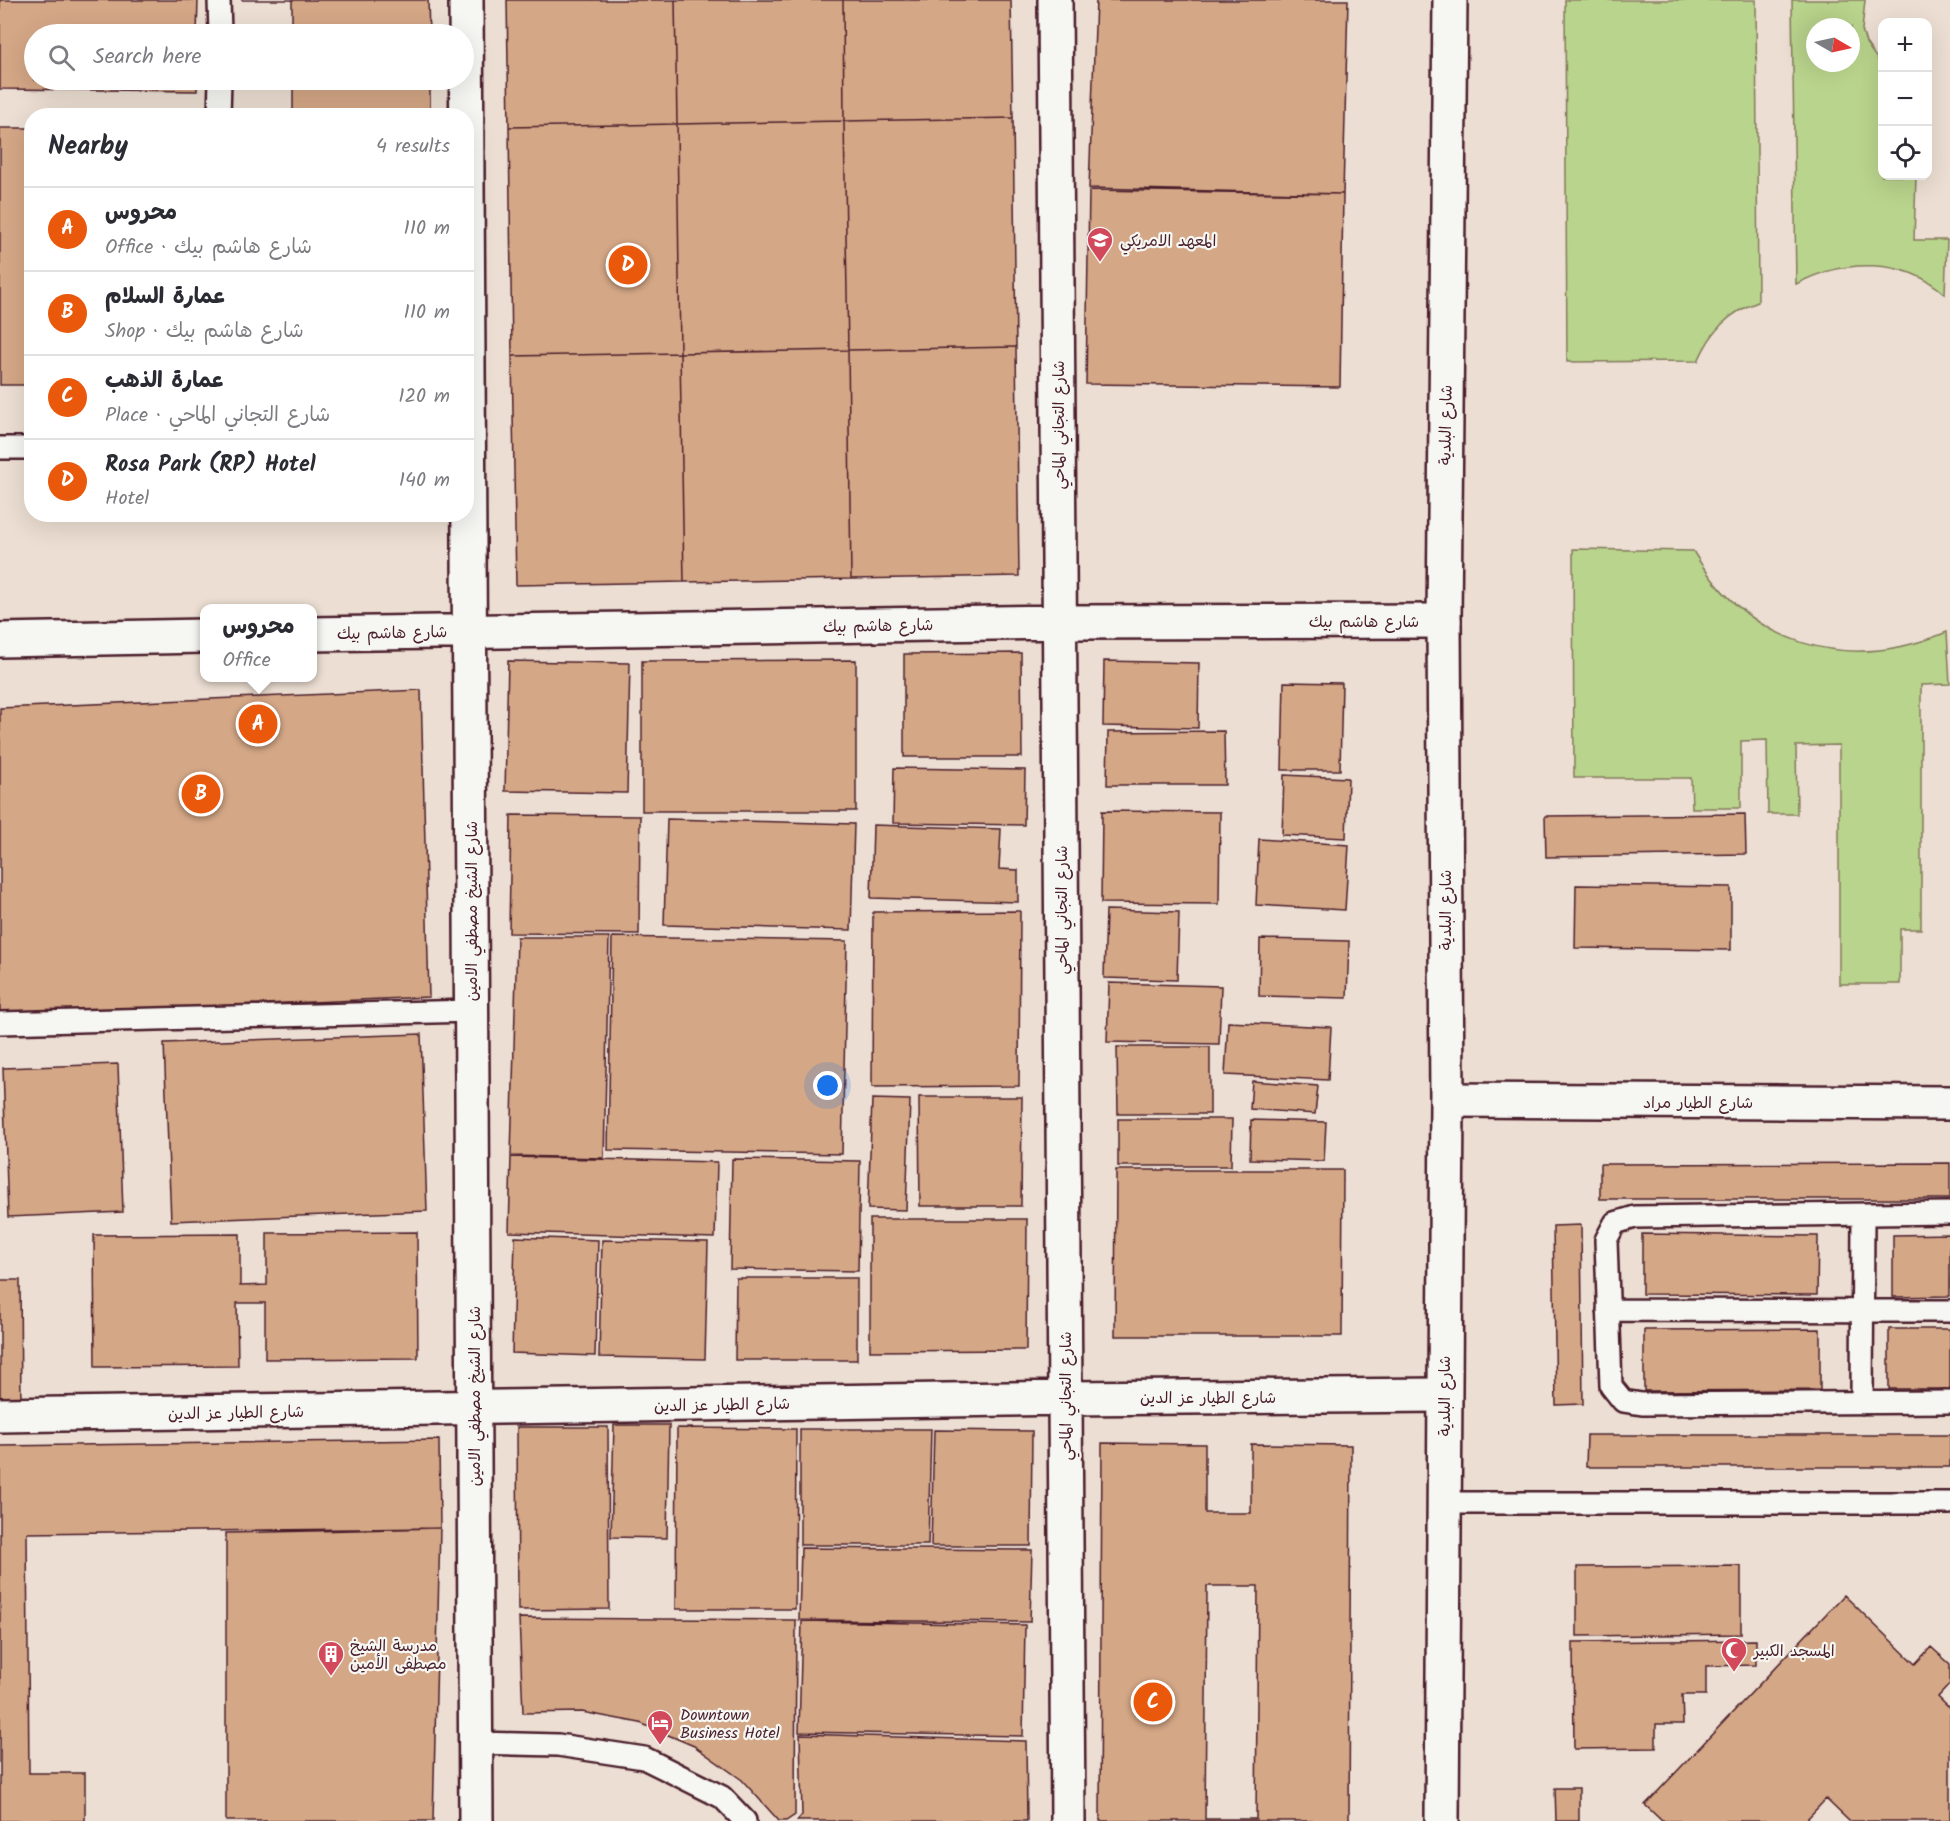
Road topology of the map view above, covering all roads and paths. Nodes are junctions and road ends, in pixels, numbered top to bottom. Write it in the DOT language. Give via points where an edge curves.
graph roads {
  1 [pos="219,0"];
  2 [pos="466,0"];
  3 [pos="1055,0"];
  4 [pos="1450,0"];
  5 [pos="220,24"];
  6 [pos="466,24"];
  7 [pos="220,90"];
  8 [pos="466,90"];
  9 [pos="219,108"];
  10 [pos="466,108"];
  11 [pos="0,448"];
  12 [pos="24,448"];
  13 [pos="469,522"];
  14 [pos="1443,621"];
  15 [pos="1059,622"];
  16 [pos="470,631"];
  17 [pos="317,634"];
  18 [pos="200,636"];
  19 [pos="0,640"];
  20 [pos="472,1011"];
  21 [pos="0,1023"];
  22 [pos="1447,1100"];
  23 [pos="1950,1103"];
  24 [pos="1950,1213"];
  25 [pos="1863,1215"];
  26 [pos="1608,1310"];
  27 [pos="1950,1311"];
  28 [pos="1862,1312"];
  29 [pos="1443,1395"];
  30 [pos="1065,1398"];
  31 [pos="1950,1402"];
  32 [pos="1862,1403"];
  33 [pos="474,1409"];
  34 [pos="0,1414"];
  35 [pos="1444,1503"];
  36 [pos="1950,1503"];
  37 [pos="475,1743"];
  38 [pos="476,1821"];
  39 [pos="745,1821"];
  40 [pos="1068,1821"];
  41 [pos="1442,1821"];
  1 -- 5 [label="lane"];
  2 -- 6 [label="street, شارع الشيخ مصطفي الامين"];
  3 -- 15 [label="street, شارع التجاني الماحي"];
  4 -- 14 [label="street, شارع البلدية"];
  7 -- 9 [label="lane"];
  8 -- 10 [label="street, شارع الشيخ مصطفي الامين"];
  11 -- 12 [label="lane"];
  13 -- 16 [label="street, شارع الشيخ مصطفي الامين"];
  14 -- 15 [label="street, شارع هاشم بيك"];
  14 -- 22 [label="street, شارع البلدية"];
  15 -- 16 [label="street, شارع هاشم بيك"];
  15 -- 30 [label="street, شارع التجاني الماحي"];
  16 -- 17 [label="street, شارع هاشم بيك"];
  16 -- 20 [label="street, شارع الشيخ مصطفي الامين"];
  18 -- 19 [label="street"];
  20 -- 21 [label="lane"];
  20 -- 33 [label="street, شارع الشيخ مصطفي الامين"];
  22 -- 23 [label="street, شارع الطيار مراد"];
  22 -- 29 [label="street, شارع البلدية"];
  24 -- 25 [label="lane"];
  25 -- 26 [label="lane" via="1635,1217 1615,1223 1606,1240"];
  25 -- 28 [label="lane"];
  26 -- 28 [label="lane"];
  26 -- 32 [label="lane" via="1611,1386 1623,1401"];
  27 -- 28 [label="lane"];
  28 -- 32 [label="lane"];
  29 -- 30 [label="street, شارع الطيار عز الدين"];
  29 -- 35 [label="street, شارع البلدية"];
  30 -- 33 [label="street, شارع الطيار عز الدين"];
  30 -- 40 [label="street, شارع التجاني الماحي"];
  31 -- 32 [label="lane"];
  33 -- 34 [label="street, شارع الطيار عز الدين"];
  33 -- 37 [label="street, شارع الشيخ مصطفي الامين"];
  35 -- 36 [label="lane"];
  35 -- 41 [label="street, شارع البلدية"];
  37 -- 38 [label="street, شارع الشيخ مصطفي الامين"];
  37 -- 39 [label="lane" via="558,1745 644,1758 722,1797"];
}
